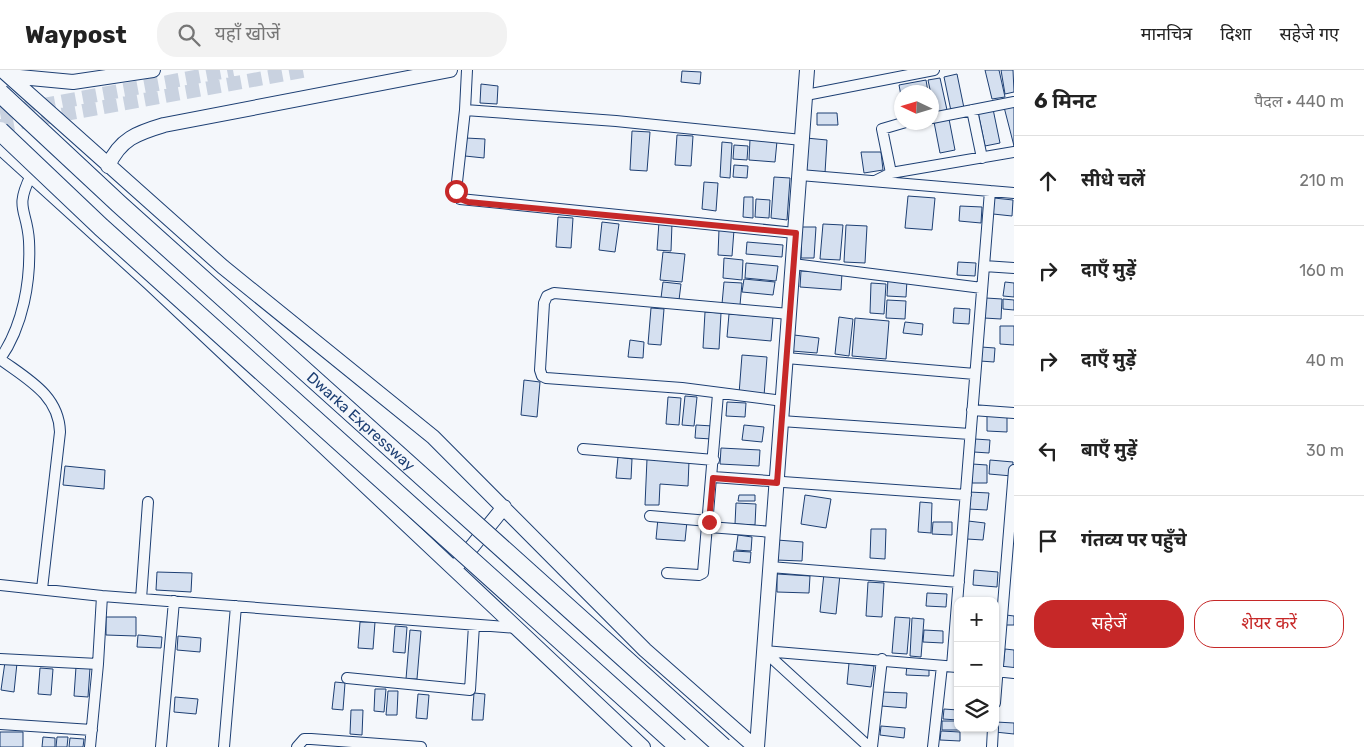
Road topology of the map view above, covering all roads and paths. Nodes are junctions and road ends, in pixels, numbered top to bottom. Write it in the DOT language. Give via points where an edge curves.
graph roads {
  1 [pos="153,70"];
  2 [pos="450,70"];
  3 [pos="467,70"];
  4 [pos="807,70"];
  5 [pos="934,70"];
  6 [pos="6,73"];
  7 [pos="0,93"];
  8 [pos="806,95"];
  9 [pos="1014,102"];
  10 [pos="466,110"];
  11 [pos="972,110"];
  12 [pos="939,117"];
  13 [pos="894,126"];
  14 [pos="0,131"];
  15 [pos="802,140"];
  16 [pos="2,150"];
  17 [pos="1014,152"];
  18 [pos="982,158"];
  19 [pos="108,166"];
  20 [pos="891,174"];
  21 [pos="31,175"];
  22 [pos="800,175"];
  23 [pos="874,182"];
  24 [pos="990,191"];
  25 [pos="1014,193"];
  26 [pos="796,233"];
  27 [pos="793,264"];
  28 [pos="984,266"];
  29 [pos="1014,268"];
  30 [pos="982,288"];
  31 [pos="789,314"];
  32 [pos="786,358"];
  33 [pos="0,359"];
  34 [pos="975,374"];
  35 [pos="718,394"];
  36 [pos="783,401"];
  37 [pos="972,410"];
  38 [pos="1014,413"];
  39 [pos="781,421"];
  40 [pos="970,434"];
  41 [pos="583,449"];
  42 [pos="714,460"];
  43 [pos="1014,470"];
  44 [pos="713,478"];
  45 [pos="777,483"];
  46 [pos="966,495"];
  47 [pos="148,502"];
  48 [pos="504,507"];
  49 [pos="650,516"];
  50 [pos="709,524"];
  51 [pos="773,532"];
  52 [pos="770,567"];
  53 [pos="454,569"];
  54 [pos="667,573"];
  55 [pos="959,582"];
  56 [pos="0,585"];
  57 [pos="42,589"];
  58 [pos="102,596"];
  59 [pos="141,599"];
  60 [pos="174,601"];
  61 [pos="236,606"];
  62 [pos="474,625"];
  63 [pos="518,628"];
  64 [pos="999,647"];
  65 [pos="764,651"];
  66 [pos="0,659"];
  67 [pos="882,659"];
  68 [pos="98,664"];
  69 [pos="950,666"];
  70 [pos="999,671"];
  71 [pos="1014,673"];
  72 [pos="347,678"];
  73 [pos="0,724"];
  74 [pos="92,730"];
  75 [pos="993,732"];
  76 [pos="90,747"];
  77 [pos="161,747"];
  78 [pos="224,747"];
  79 [pos="297,747"];
  80 [pos="421,747"];
  81 [pos="643,747"];
  82 [pos="679,747"];
  83 [pos="723,747"];
  84 [pos="756,747"];
  85 [pos="870,747"];
  86 [pos="932,747"];
  87 [pos="992,747"];
  1 -- 6 [label="street" via="74,82"];
  2 -- 19 [label="street" via="164,124 127,140 115,151"];
  3 -- 10 [label="street"];
  4 -- 8 [label="street"];
  5 -- 8 [label="street"];
  6 -- 19 [label="street"];
  7 -- 83 [label="highway, Dwarka Expressway, bridge"];
  8 -- 15 [label="street"];
  9 -- 11 [label="street"];
  10 -- 15 [label="street"];
  10 -- 26 [label="street" via="456,191 460,199"];
  11 -- 12 [label="street"];
  11 -- 18 [label="street"];
  13 -- 20 [label="street" via="882,129"];
  14 -- 82 [label="highway, Dwarka Expressway, bridge" via="101,227"];
  15 -- 22 [label="street"];
  16 -- 21 [label="street"];
  17 -- 18 [label="street"];
  18 -- 20 [label="street"];
  19 -- 48 [label="street" via="223,267 433,437"];
  20 -- 23 [label="street"];
  21 -- 33 [label="street" via="21,199 28,232 29,268 17,328"];
  21 -- 53 [label="street"];
  22 -- 23 [label="street"];
  22 -- 26 [label="street"];
  23 -- 24 [label="street"];
  24 -- 25 [label="street"];
  24 -- 28 [label="street"];
  26 -- 27 [label="street"];
  27 -- 30 [label="street"];
  27 -- 31 [label="street"];
  28 -- 29 [label="street"];
  28 -- 30 [label="street"];
  30 -- 34 [label="street"];
  31 -- 32 [label="street"];
  31 -- 35 [label="street" via="554,293 545,299 540,370 544,377"];
  32 -- 34 [label="street"];
  32 -- 36 [label="street"];
  33 -- 57 [label="street" via="47,396 59,417"];
  34 -- 37 [label="street"];
  35 -- 36 [label="street"];
  35 -- 42 [label="street"];
  36 -- 39 [label="street"];
  37 -- 38 [label="street"];
  37 -- 40 [label="street"];
  39 -- 40 [label="street"];
  39 -- 45 [label="street"];
  40 -- 46 [label="street"];
  41 -- 42 [label="street"];
  42 -- 44 [label="street"];
  43 -- 64 [label="street"];
  44 -- 45 [label="street"];
  44 -- 50 [label="street"];
  45 -- 46 [label="street"];
  45 -- 51 [label="street"];
  46 -- 55 [label="street"];
  47 -- 59 [label="street"];
  48 -- 53 [label="street"];
  48 -- 84 [label="street" via="645,650"];
  49 -- 50 [label="street"];
  50 -- 51 [label="street"];
  50 -- 54 [label="street" via="703,574"];
  51 -- 52 [label="street"];
  52 -- 55 [label="street"];
  52 -- 65 [label="street"];
  53 -- 63 [label="street"];
  55 -- 69 [label="street"];
  56 -- 57 [label="street"];
  57 -- 58 [label="street"];
  58 -- 59 [label="street"];
  58 -- 68 [label="street"];
  59 -- 60 [label="street"];
  60 -- 61 [label="street"];
  60 -- 77 [label="street"];
  61 -- 62 [label="street"];
  61 -- 78 [label="street"];
  62 -- 63 [label="street"];
  62 -- 72 [label="street" via="470,690"];
  63 -- 81 [label="street"];
  65 -- 67 [label="street"];
  65 -- 84 [label="street"];
  65 -- 85 [label="street"];
  66 -- 68 [label="street"];
  67 -- 69 [label="street"];
  67 -- 85 [label="street"];
  68 -- 74 [label="street"];
  69 -- 86 [label="street"];
  70 -- 71 [label="street"];
  73 -- 74 [label="street"];
  74 -- 76 [label="street"];
  75 -- 87 [label="street"];
  79 -- 80 [label="street" via="304,739"];
}
